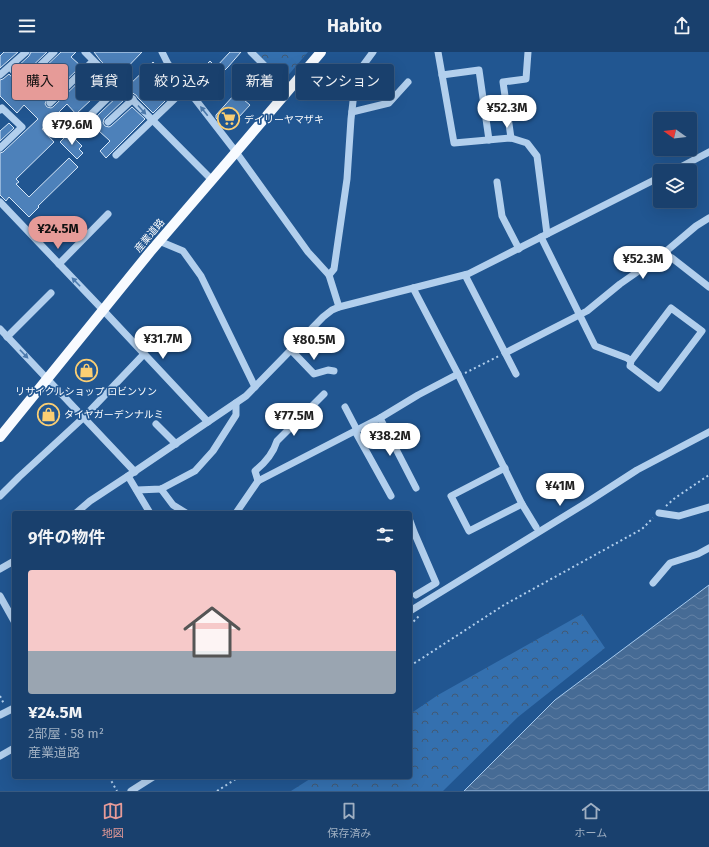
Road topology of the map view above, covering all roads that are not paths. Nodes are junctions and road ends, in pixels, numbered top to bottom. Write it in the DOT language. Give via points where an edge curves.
graph roads {
  1 [pos="26,52"];
  2 [pos="54,52"];
  3 [pos="85,52"];
  4 [pos="162,52"];
  5 [pos="251,52"];
  6 [pos="321,52"];
  7 [pos="373,52"];
  8 [pos="438,52"];
  9 [pos="528,52"];
  10 [pos="93,61"];
  11 [pos="96,64"];
  12 [pos="168,64"];
  13 [pos="263,64"];
  14 [pos="10,67"];
  15 [pos="0,75"];
  16 [pos="442,75"];
  17 [pos="408,82"];
  18 [pos="288,90"];
  19 [pos="133,99"];
  20 [pos="106,100"];
  21 [pos="173,100"];
  22 [pos="195,100"];
  23 [pos="279,100"];
  24 [pos="50,103"];
  25 [pos="0,110"];
  26 [pos="352,112"];
  27 [pos="151,120"];
  28 [pos="108,122"];
  29 [pos="82,123"];
  30 [pos="511,138"];
  31 [pos="489,140"];
  32 [pos="0,148"];
  33 [pos="236,152"];
  34 [pos="709,152"];
  35 [pos="116,155"];
  36 [pos="686,164"];
  37 [pos="212,180"];
  38 [pos="653,180"];
  39 [pos="497,182"];
  40 [pos="0,202"];
  41 [pos="108,214"];
  42 [pos="709,218"];
  43 [pos="544,235"];
  44 [pos="159,241"];
  45 [pos="519,249"];
  46 [pos="663,254"];
  47 [pos="59,264"];
  48 [pos="329,275"];
  49 [pos="465,275"];
  50 [pos="709,287"];
  51 [pos="413,288"];
  52 [pos="51,292"];
  53 [pos="339,307"];
  54 [pos="103,310"];
  55 [pos="579,314"];
  56 [pos="0,329"];
  57 [pos="7,337"];
  58 [pos="291,350"];
  59 [pos="506,353"];
  60 [pos="144,354"];
  61 [pos="631,361"];
  62 [pos="334,371"];
  63 [pos="516,374"];
  64 [pos="458,375"];
  65 [pos="47,378"];
  66 [pos="255,387"];
  67 [pos="324,394"];
  68 [pos="236,403"];
  69 [pos="345,407"];
  70 [pos="83,418"];
  71 [pos="380,418"];
  72 [pos="208,422"];
  73 [pos="156,424"];
  74 [pos="356,430"];
  75 [pos="709,432"];
  76 [pos="0,437"];
  77 [pos="176,444"];
  78 [pos="505,468"];
  79 [pos="135,472"];
  80 [pos="128,476"];
  81 [pos="258,481"];
  82 [pos="416,488"];
  83 [pos="161,489"];
  84 [pos="137,490"];
  85 [pos="0,496"];
  86 [pos="391,496"];
  87 [pos="522,504"];
  88 [pos="709,507"];
  89 [pos="78,511"];
  90 [pos="149,511"];
  91 [pos="183,511"];
  92 [pos="237,511"];
  93 [pos="659,513"];
  94 [pos="412,526"];
  95 [pos="536,528"];
  96 [pos="709,548"];
  97 [pos="12,562"];
  98 [pos="0,569"];
  99 [pos="653,583"];
  100 [pos="413,594"];
  101 [pos="0,596"];
  102 [pos="423,603"];
  103 [pos="412,610"];
  104 [pos="12,617"];
  105 [pos="12,709"];
  106 [pos="0,715"];
  107 [pos="12,749"];
  108 [pos="0,756"];
  109 [pos="150,779"];
  110 [pos="131,791"];
  1 -- 14 [label="street"];
  2 -- 14 [label="street" via="23,82"];
  3 -- 10 [label="street"];
  4 -- 12 [label="street"];
  5 -- 13 [label="street"];
  6 -- 18 [label="main road, 産業道路"];
  7 -- 26 [label="street" via="356,75"];
  8 -- 16 [label="street"];
  9 -- 30 [label="street" via="526,79 502,82"];
  10 -- 11 [label="street"];
  10 -- 24 [label="street"];
  14 -- 15 [label="street"];
  16 -- 31 [label="street" via="454,143"];
  16 -- 31 [label="street" via="479,70"];
  17 -- 26 [label="street" via="389,104"];
  19 -- 27 [label="street, one-way"];
  19 -- 28 [label="street"];
  20 -- 29 [label="street"];
  21 -- 27 [label="street"];
  33 -- 22 [label="street, one-way"];
  23 -- 33 [label="main road, 産業道路"];
  25 -- 32 [label="street" via="2,108 22,127"];
  26 -- 48 [label="street" via="347,179 334,269"];
  27 -- 35 [label="street"];
  27 -- 37 [label="street"];
  30 -- 31 [label="street"];
  30 -- 43 [label="street" via="527,143 537,156"];
  33 -- 37 [label="main road, 産業道路"];
  33 -- 48 [label="street" via="308,252"];
  34 -- 36 [label="street"];
  37 -- 44 [label="main road, 産業道路"];
  38 -- 43 [label="street"];
  39 -- 45 [label="street" via="502,216"];
  40 -- 47 [label="street"];
  41 -- 47 [label="street"];
  42 -- 46 [label="street"];
  43 -- 45 [label="street"];
  43 -- 55 [label="street"];
  44 -- 54 [label="main road, 産業道路"];
  44 -- 66 [label="street" via="183,251 201,276"];
  45 -- 49 [label="street"];
  46 -- 50 [label="street"];
  46 -- 55 [label="street" via="587,311"];
  54 -- 47 [label="street, one-way"];
  48 -- 53 [label="street"];
  49 -- 51 [label="street"];
  49 -- 59 [label="street"];
  51 -- 53 [label="street"];
  51 -- 64 [label="street"];
  52 -- 57 [label="street"];
  53 -- 58 [label="street" via="323,317"];
  54 -- 60 [label="street"];
  54 -- 65 [label="main road, 産業道路"];
  55 -- 59 [label="street"];
  55 -- 61 [label="street" via="595,346"];
  56 -- 57 [label="street"];
  57 -- 65 [label="street, one-way"];
  58 -- 62 [label="street" via="314,374"];
  58 -- 66 [label="street"];
  59 -- 63 [label="street"];
  60 -- 70 [label="street"];
  60 -- 72 [label="street"];
  61 -- 61 [label="street" via="630,366 659,388 702,331 671,308"];
  64 -- 71 [label="street"];
  64 -- 78 [label="street"];
  65 -- 70 [label="street"];
  65 -- 76 [label="main road, 産業道路"];
  66 -- 68 [label="street"];
  67 -- 81 [label="street" via="277,441 264,464 255,471"];
  68 -- 72 [label="street"];
  68 -- 83 [label="street" via="236,415 204,462 195,471"];
  69 -- 74 [label="street"];
  70 -- 79 [label="street"];
  70 -- 85 [label="street"];
  71 -- 74 [label="street"];
  71 -- 82 [label="street"];
  72 -- 77 [label="street"];
  73 -- 77 [label="street"];
  74 -- 81 [label="street"];
  74 -- 86 [label="street"];
  75 -- 102 [label="street" via="637,470"];
  77 -- 79 [label="street"];
  78 -- 87 [label="street"];
  78 -- 87 [label="street" via="452,496 469,531"];
  79 -- 80 [label="street"];
  80 -- 84 [label="street"];
  80 -- 89 [label="street"];
  81 -- 92 [label="street"];
  83 -- 84 [label="street"];
  83 -- 91 [label="street" via="173,505"];
  84 -- 90 [label="street"];
  87 -- 95 [label="street"];
  88 -- 93 [label="street" via="679,516"];
  94 -- 100 [label="street" via="436,583"];
  96 -- 99 [label="street" via="670,563"];
  97 -- 98 [label="street"];
  100 -- 102 [label="street" via="420,597"];
  101 -- 104 [label="street"];
  102 -- 103 [label="street"];
  105 -- 106 [label="street"];
  107 -- 108 [label="street"];
  109 -- 110 [label="street"];
}
